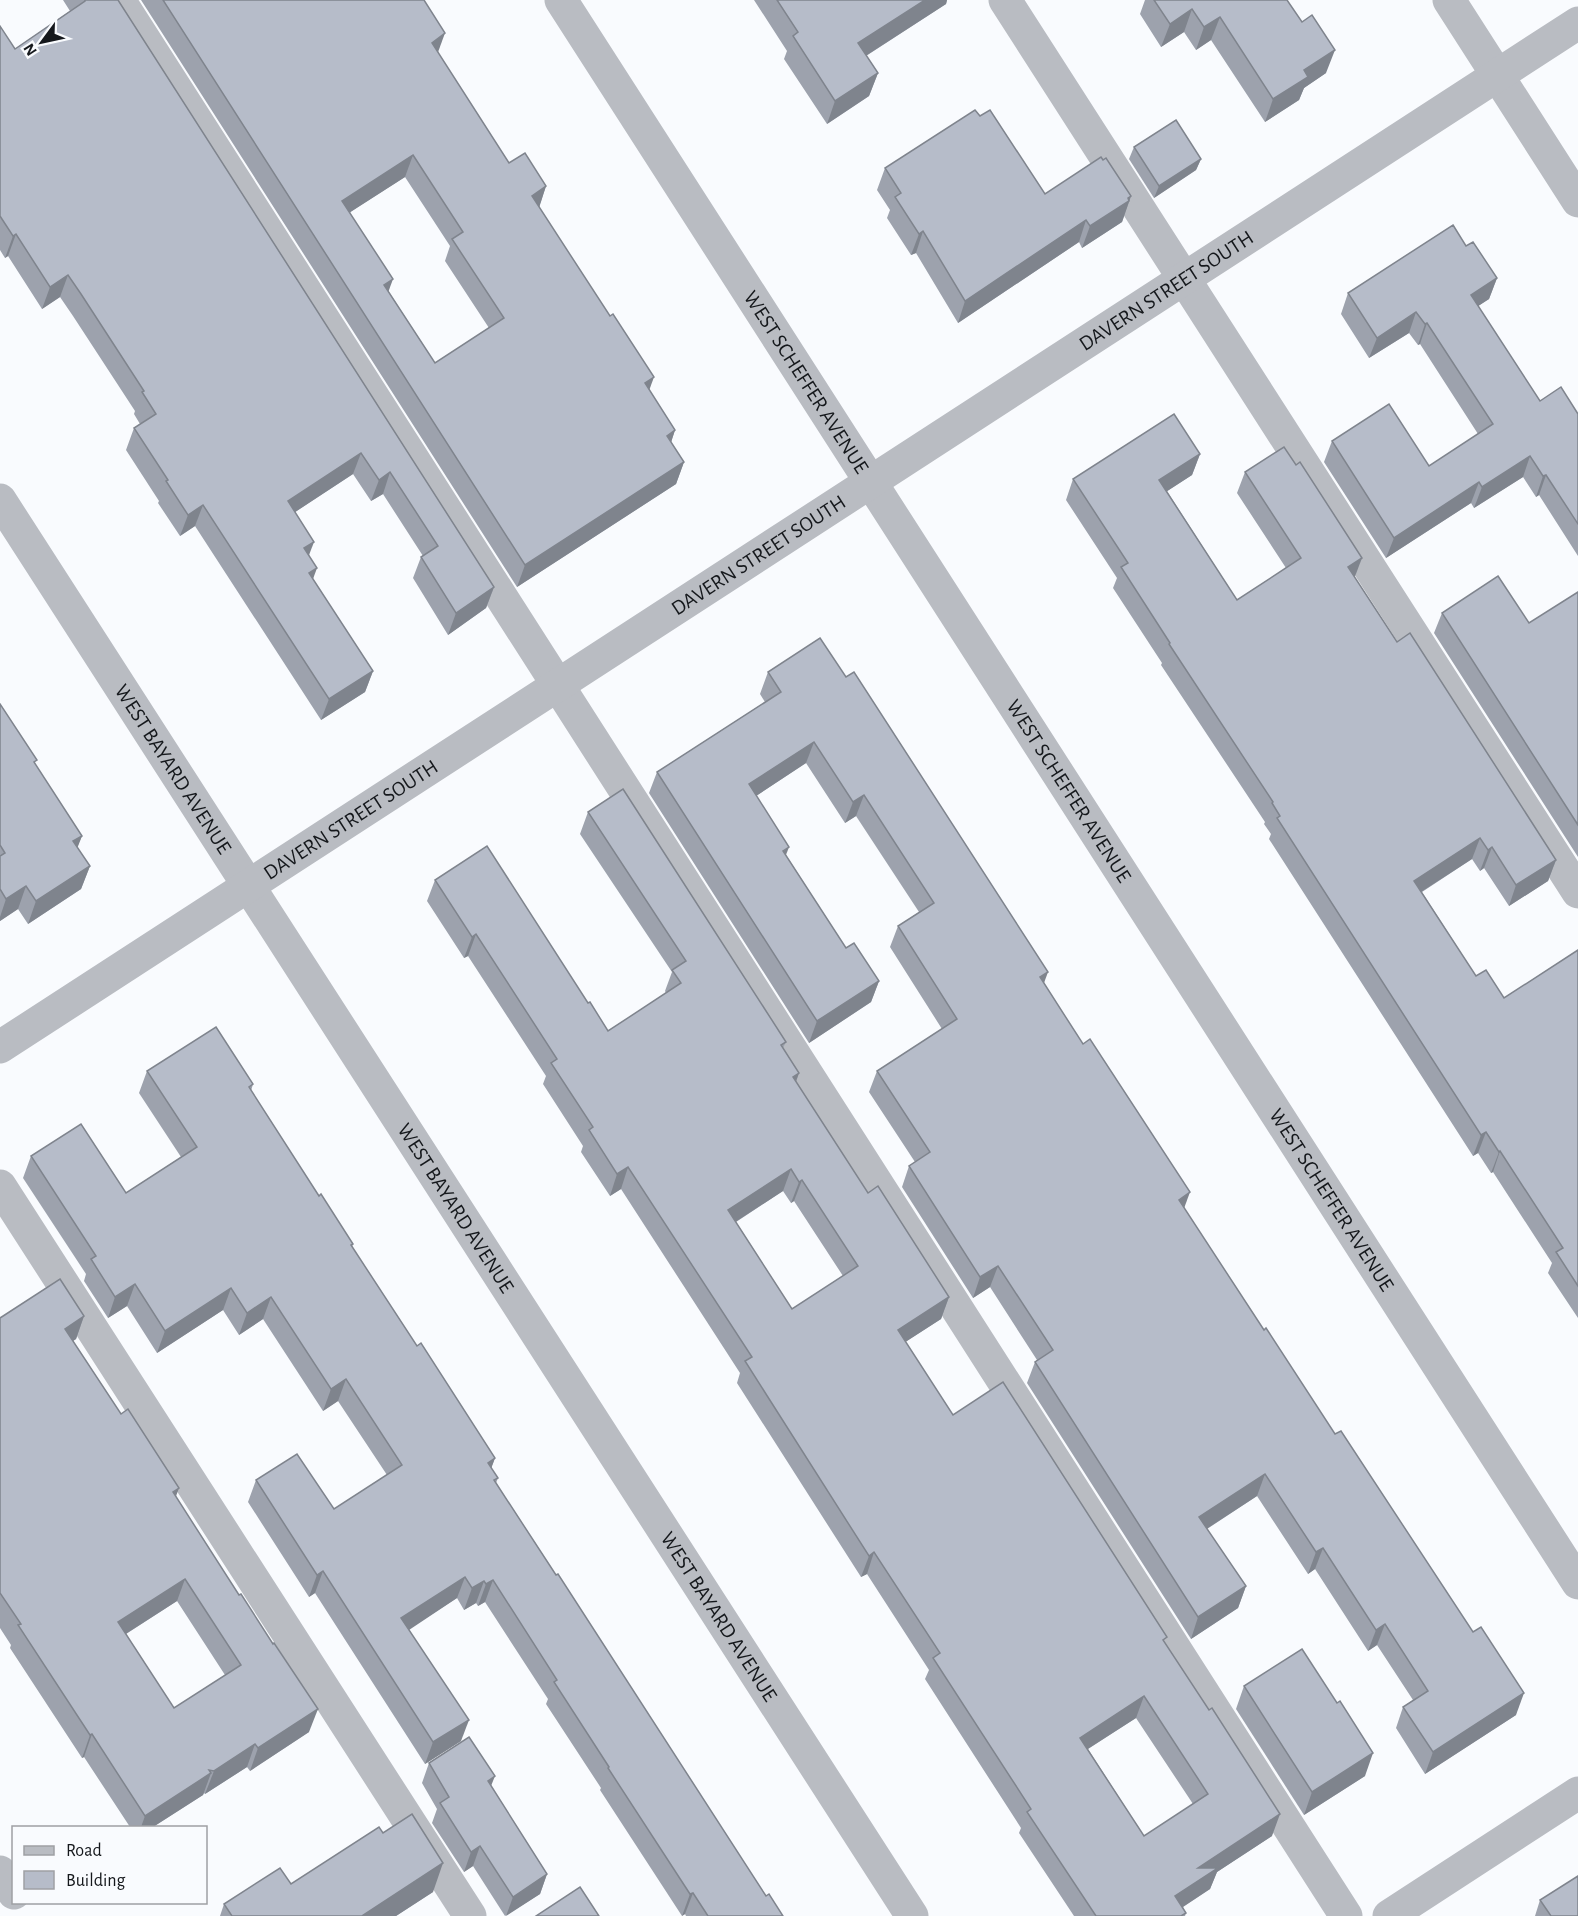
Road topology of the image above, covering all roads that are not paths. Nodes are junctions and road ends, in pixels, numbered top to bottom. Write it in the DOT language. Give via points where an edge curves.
graph roads {
  1 [pos="119,0"];
  2 [pos="561,0"];
  3 [pos="1005,0"];
  4 [pos="1449,0"];
  5 [pos="1578,23"];
  6 [pos="1497,75"];
  7 [pos="1578,201"];
  8 [pos="1183,279"];
  9 [pos="871,481"];
  10 [pos="0,500"];
  11 [pos="557,685"];
  12 [pos="248,886"];
  13 [pos="1578,892"];
  14 [pos="0,1047"];
  15 [pos="0,1186"];
  16 [pos="1578,1583"];
  17 [pos="1578,1793"];
  18 [pos="0,1872"];
  19 [pos="12,1890"];
  20 [pos="470,1916"];
  21 [pos="912,1916"];
  22 [pos="1346,1916"];
  23 [pos="1389,1916"];
  1 -- 11 [label="street"];
  2 -- 9 [label="street, WEST SCHEFFER AVENUE"];
  3 -- 8 [label="street"];
  4 -- 6 [label="street"];
  5 -- 6 [label="street, DAVERN STREET SOUTH"];
  6 -- 7 [label="street"];
  6 -- 8 [label="street, DAVERN STREET SOUTH"];
  8 -- 9 [label="street, DAVERN STREET SOUTH"];
  8 -- 13 [label="street"];
  9 -- 11 [label="street, DAVERN STREET SOUTH"];
  9 -- 16 [label="street, WEST SCHEFFER AVENUE"];
  10 -- 12 [label="street, WEST BAYARD AVENUE"];
  11 -- 12 [label="street, DAVERN STREET SOUTH"];
  11 -- 22 [label="street"];
  12 -- 14 [label="street, DAVERN STREET SOUTH"];
  12 -- 21 [label="street, WEST BAYARD AVENUE"];
  15 -- 20 [label="street"];
  17 -- 23 [label="street"];
  18 -- 19 [label="street"];
}
